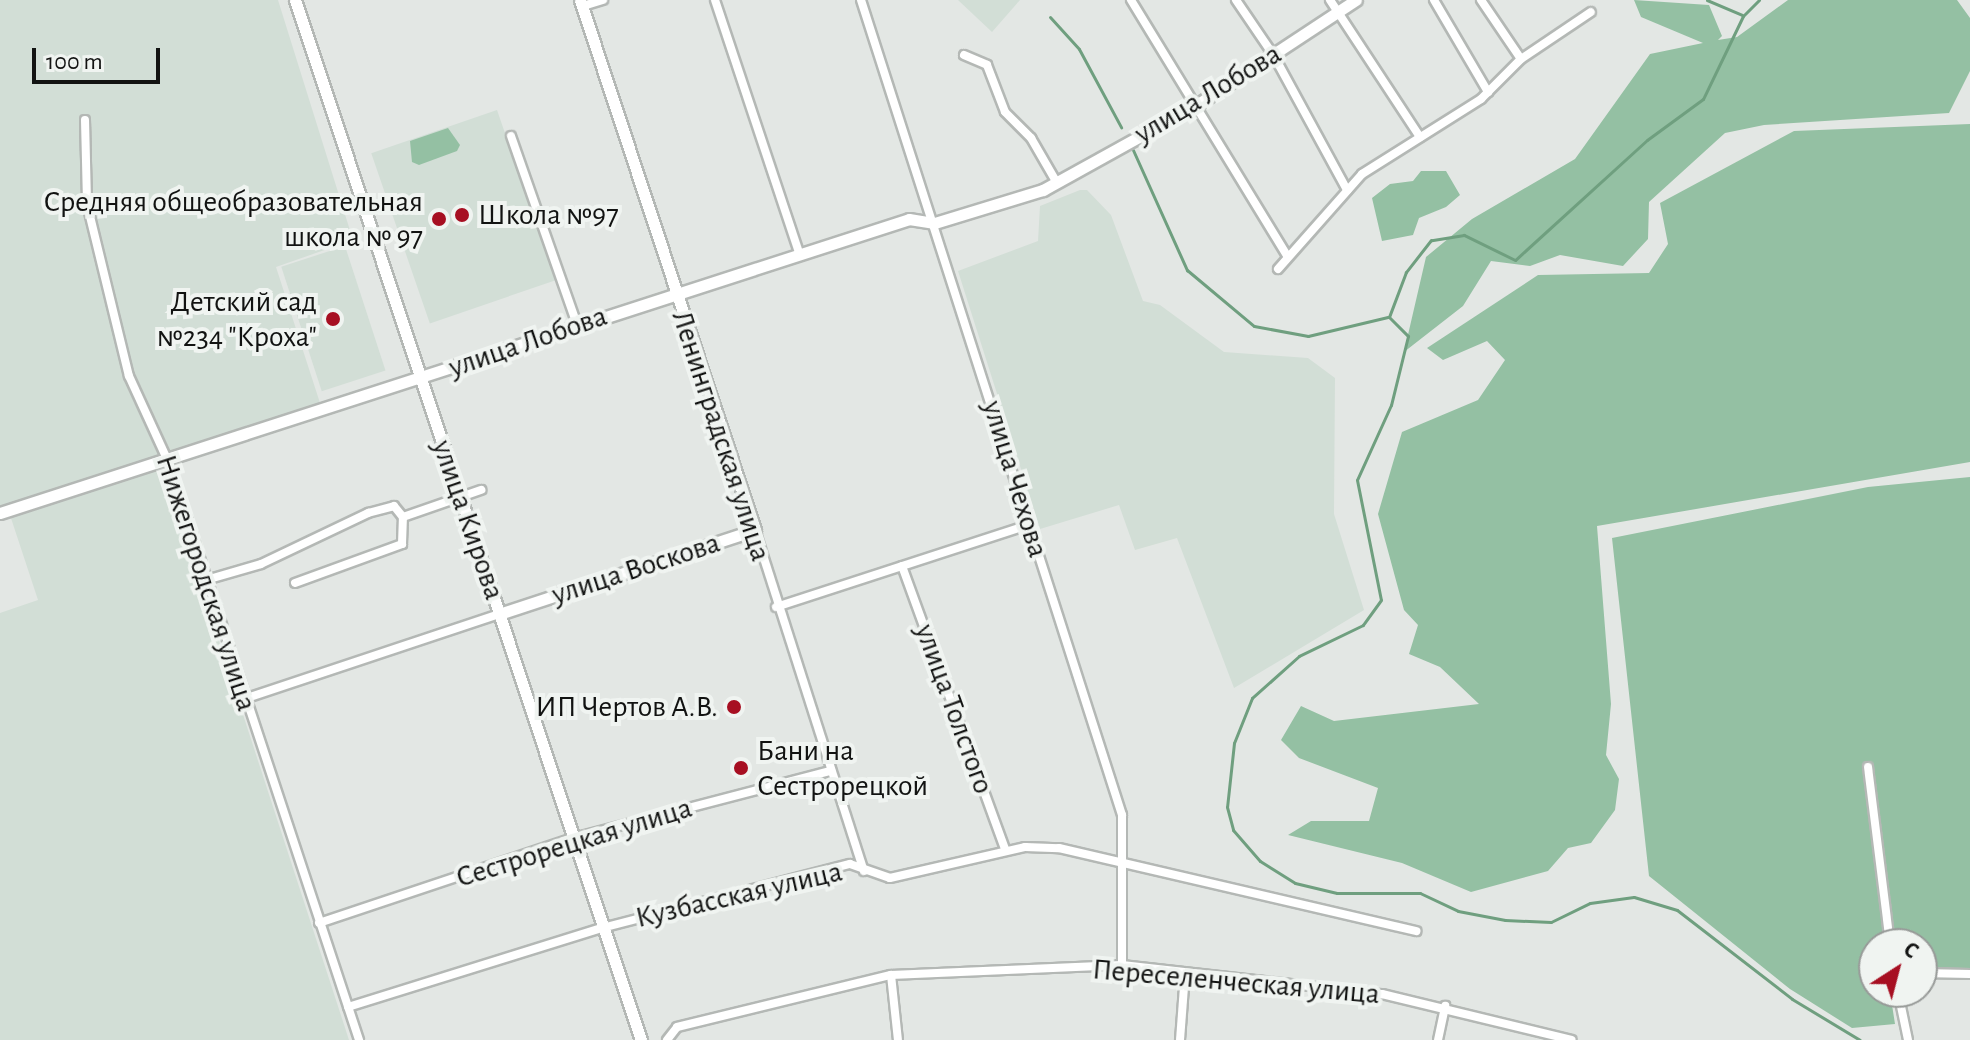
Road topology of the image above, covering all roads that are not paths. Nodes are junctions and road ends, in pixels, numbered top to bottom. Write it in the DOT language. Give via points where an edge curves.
graph roads {
  1 [pos="295,0"];
  2 [pos="603,0"];
  3 [pos="715,0"];
  4 [pos="861,0"];
  5 [pos="1131,0"];
  6 [pos="1236,0"];
  7 [pos="1330,0"];
  8 [pos="1356,0"];
  9 [pos="1434,0"];
  10 [pos="1481,0"];
  11 [pos="582,3"];
  12 [pos="1338,12"];
  13 [pos="1591,12"];
  14 [pos="964,55"];
  15 [pos="1274,56"];
  16 [pos="1521,59"];
  17 [pos="1488,92"];
  18 [pos="1198,104"];
  19 [pos="85,120"];
  20 [pos="511,136"];
  21 [pos="1420,137"];
  22 [pos="1057,183"];
  23 [pos="1347,190"];
  24 [pos="935,223"];
  25 [pos="800,255"];
  26 [pos="1288,257"];
  27 [pos="1278,269"];
  28 [pos="673,293"];
  29 [pos="577,324"];
  30 [pos="420,379"];
  31 [pos="168,461"];
  32 [pos="481,490"];
  33 [pos="460,496"];
  34 [pos="0,513"];
  35 [pos="403,517"];
  36 [pos="1029,525"];
  37 [pos="755,530"];
  38 [pos="902,566"];
  39 [pos="206,580"];
  40 [pos="295,583"];
  41 [pos="776,607"];
  42 [pos="499,614"];
  43 [pos="244,699"];
  44 [pos="1868,767"];
  45 [pos="831,771"];
  46 [pos="573,838"];
  47 [pos="1006,851"];
  48 [pos="1123,865"];
  49 [pos="864,871"];
  50 [pos="319,923"];
  51 [pos="602,928"];
  52 [pos="1888,928"];
  53 [pos="1416,931"];
  54 [pos="1122,965"];
  55 [pos="1185,973"];
  56 [pos="1938,973"];
  57 [pos="1970,974"];
  58 [pos="891,975"];
  59 [pos="1445,1006"];
  60 [pos="348,1007"];
  61 [pos="1901,1008"];
  62 [pos="359,1040"];
  63 [pos="641,1040"];
  64 [pos="667,1040"];
  65 [pos="898,1040"];
  66 [pos="1180,1040"];
  67 [pos="1438,1040"];
  68 [pos="1572,1040"];
  69 [pos="1908,1040"];
  1 -- 30 [label="street, улица Кирова"];
  2 -- 11 [label="street"];
  3 -- 25 [label="street"];
  4 -- 24 [label="street, улица Чехова"];
  5 -- 18 [label="street"];
  6 -- 15 [label="street"];
  7 -- 12 [label="street"];
  8 -- 12 [label="street, улица Лобова"];
  9 -- 17 [label="street"];
  10 -- 16 [label="street"];
  11 -- 28 [label="street, Ленинградская улица"];
  12 -- 15 [label="street, улица Лобова"];
  12 -- 21 [label="street"];
  13 -- 16 [label="street"];
  14 -- 22 [label="street" via="987,65 1005,112 1031,138"];
  15 -- 18 [label="street, улица Лобова"];
  15 -- 23 [label="street"];
  16 -- 17 [label="street"];
  17 -- 21 [label="street"];
  18 -- 22 [label="street, улица Лобова"];
  18 -- 26 [label="street"];
  19 -- 31 [label="street, Нижегородская улица" via="87,204 129,376"];
  20 -- 29 [label="street"];
  21 -- 23 [label="street" via="1362,174"];
  22 -- 24 [label="street, улица Лобова"];
  23 -- 26 [label="street"];
  24 -- 25 [label="street, улица Лобова" via="909,219"];
  24 -- 36 [label="street, улица Чехова"];
  25 -- 28 [label="street, улица Лобова"];
  26 -- 27 [label="street"];
  28 -- 29 [label="street, улица Лобова"];
  28 -- 37 [label="street, Ленинградская улица"];
  29 -- 30 [label="street, улица Лобова"];
  30 -- 31 [label="street, улица Лобова"];
  30 -- 33 [label="street, улица Кирова"];
  31 -- 34 [label="street, улица Лобова"];
  31 -- 39 [label="street, Нижегородская улица"];
  32 -- 33 [label="street"];
  33 -- 35 [label="street"];
  33 -- 42 [label="street, улица Кирова"];
  35 -- 39 [label="street" via="394,506 368,513 261,564"];
  35 -- 40 [label="street" via="402,544"];
  36 -- 38 [label="street"];
  36 -- 48 [label="street, улица Чехова" via="1122,815"];
  37 -- 41 [label="street, Ленинградская улица"];
  37 -- 42 [label="street, улица Воскова"];
  38 -- 41 [label="street"];
  38 -- 47 [label="street, улица Толстого"];
  39 -- 43 [label="street, Нижегородская улица"];
  41 -- 45 [label="street, Ленинградская улица"];
  42 -- 43 [label="street, улица Воскова"];
  42 -- 46 [label="street, улица Кирова"];
  43 -- 50 [label="street, Нижегородская улица"];
  44 -- 52 [label="street"];
  45 -- 46 [label="street, Сестрорецкая улица"];
  45 -- 49 [label="street, Ленинградская улица"];
  46 -- 50 [label="street, Сестрорецкая улица"];
  46 -- 51 [label="street, улица Кирова"];
  47 -- 48 [label="street, Кузбасская улица" via="1059,848"];
  47 -- 49 [label="street, Кузбасская улица" via="890,878"];
  48 -- 53 [label="street, Кузбасская улица"];
  48 -- 54 [label="street, улица Чехова"];
  49 -- 51 [label="street, Кузбасская улица" via="850,864"];
  50 -- 60 [label="street, Нижегородская улица"];
  51 -- 60 [label="street, Кузбасская улица"];
  51 -- 63 [label="street, улица Кирова"];
  54 -- 55 [label="street, Переселенческая улица"];
  54 -- 58 [label="street, Переселенческая улица"];
  55 -- 59 [label="street, Переселенческая улица"];
  55 -- 66 [label="street"];
  56 -- 57 [label="street"];
  58 -- 64 [label="street, Переселенческая улица" via="677,1027"];
  58 -- 65 [label="street"];
  59 -- 67 [label="street"];
  59 -- 68 [label="street, Переселенческая улица"];
  60 -- 62 [label="street, Нижегородская улица"];
  61 -- 69 [label="street"];
}
